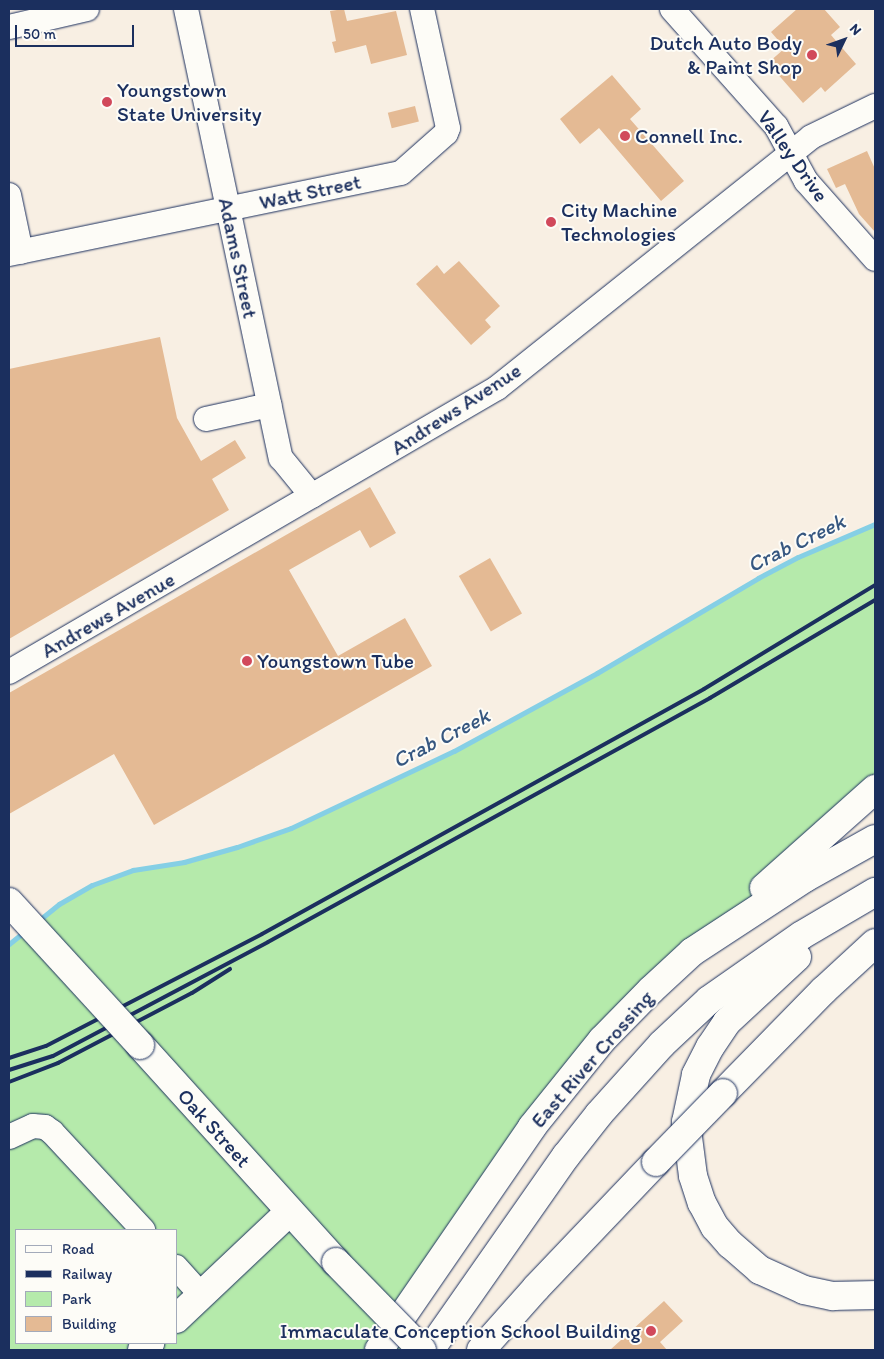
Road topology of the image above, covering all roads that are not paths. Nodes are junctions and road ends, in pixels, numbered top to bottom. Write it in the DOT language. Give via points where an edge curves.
graph roads {
  1 [pos="87,9"];
  2 [pos="186,9"];
  3 [pos="422,9"];
  4 [pos="672,9"];
  5 [pos="9,27"];
  6 [pos="875,106"];
  7 [pos="790,154"];
  8 [pos="9,195"];
  9 [pos="228,209"];
  10 [pos="15,253"];
  11 [pos="875,259"];
  12 [pos="269,406"];
  13 [pos="206,419"];
  14 [pos="312,496"];
  15 [pos="9,672"];
  16 [pos="875,789"];
  17 [pos="875,840"];
  18 [pos="875,892"];
  19 [pos="875,899"];
  20 [pos="9,902"];
  21 [pos="875,943"];
  22 [pos="692,952"];
  23 [pos="9,1137"];
  24 [pos="290,1212"];
  25 [pos="141,1229"];
  26 [pos="178,1269"];
  27 [pos="875,1295"];
  28 [pos="202,1296"];
  29 [pos="178,1317"];
  30 [pos="379,1350"];
  31 [pos="422,1350"];
  32 [pos="430,1350"];
  33 [pos="481,1350"];
  1 -- 5 [label="street"];
  2 -- 9 [label="street, Adams Street"];
  3 -- 9 [label="street, Watt Street" via="448,128 446,133 401,172"];
  4 -- 7 [label="street, Valley Drive" via="776,126"];
  6 -- 7 [label="street, Andrews Avenue" via="811,137"];
  7 -- 11 [label="street, Valley Drive" via="806,181"];
  7 -- 14 [label="street, Andrews Avenue" via="497,388"];
  8 -- 10 [label="street"];
  9 -- 10 [label="street, Watt Street"];
  9 -- 12 [label="street, Adams Street"];
  12 -- 13 [label="street"];
  12 -- 14 [label="street, Adams Street" via="281,458"];
  14 -- 15 [label="street, Andrews Avenue"];
  16 -- 22 [label="main road"];
  17 -- 22 [label="main road, East River Crossing" via="805,878"];
  18 -- 32 [label="main road, East River Crossing" via="802,935 709,1000 662,1044 566,1156"];
  19 -- 27 [label="main road" via="812,943 727,1022 696,1075 686,1122 689,1162 702,1202 715,1227 742,1255 760,1270 804,1290 833,1296"];
  20 -- 24 [label="main road, Oak Street, bridge"];
  21 -- 33 [label="main road, bridge" via="824,990 656,1162"];
  22 -- 30 [label="main road, East River Crossing" via="602,1040 561,1089 472,1212"];
  23 -- 25 [label="street" via="38,1126 52,1132"];
  24 -- 28 [label="main road"];
  24 -- 31 [label="main road, Oak Street, bridge"];
  26 -- 28 [label="street"];
  28 -- 29 [label="main road"];
}
